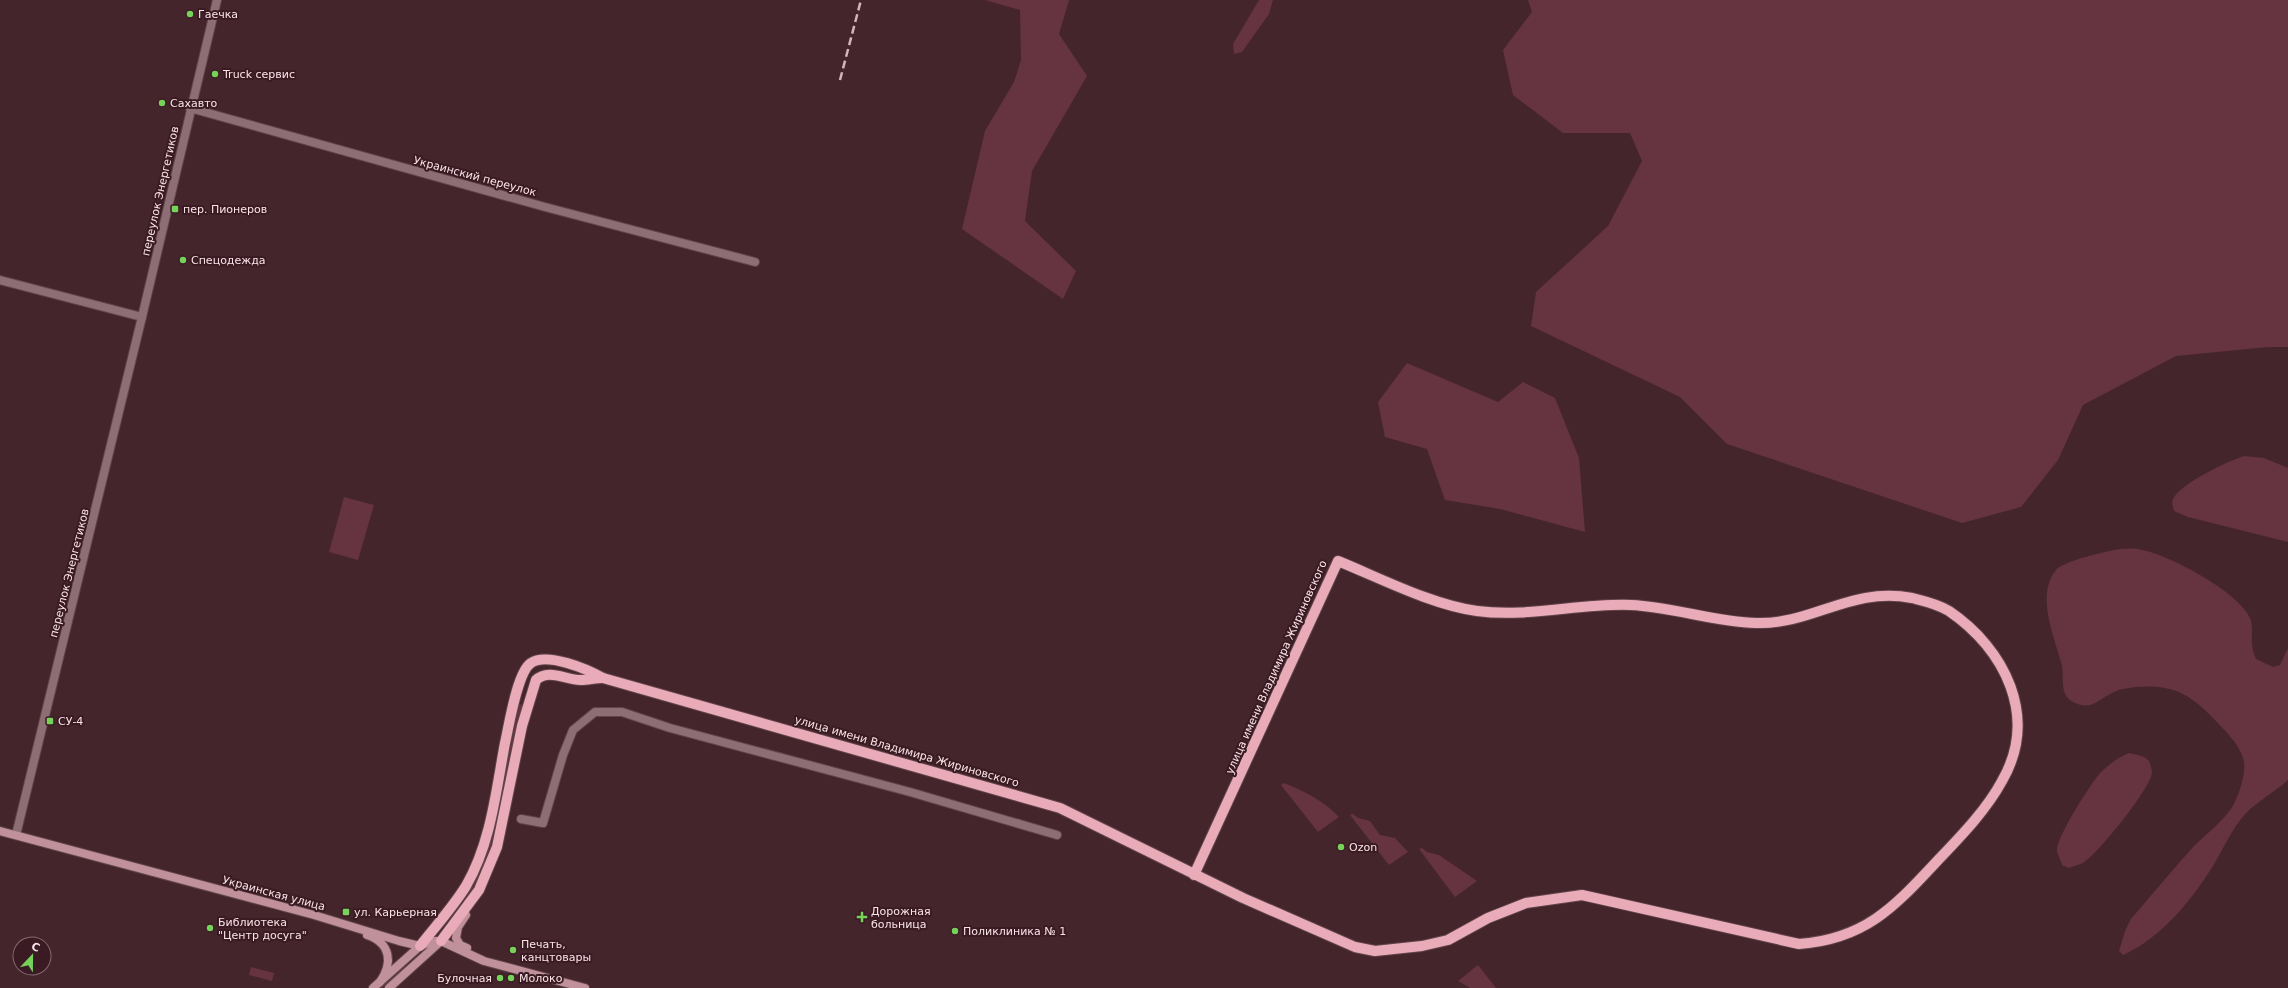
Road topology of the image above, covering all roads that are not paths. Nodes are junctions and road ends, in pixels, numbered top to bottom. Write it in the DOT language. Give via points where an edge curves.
graph roads {
  1 [pos="217,0"];
  2 [pos="190,108"];
  3 [pos="755,262"];
  4 [pos="0,280"];
  5 [pos="142,317"];
  6 [pos="602,678"];
  7 [pos="521,819"];
  8 [pos="0,831"];
  9 [pos="16,835"];
  10 [pos="1057,835"];
  11 [pos="1194,875"];
  12 [pos="479,890"];
  13 [pos="314,915"];
  14 [pos="441,941"];
  15 [pos="420,946"];
  16 [pos="504,966"];
  17 [pos="380,982"];
  18 [pos="373,988"];
  19 [pos="389,988"];
  20 [pos="585,988"];
  1 -- 2 [label="street, переулок Энергетиков"];
  2 -- 3 [label="street, Украинский переулок" via="545,207"];
  2 -- 5 [label="street, переулок Энергетиков"];
  4 -- 5 [label="street"];
  5 -- 9 [label="street, переулок Энергетиков"];
  6 -- 11 [label="main road, улица имени Владимира Жириновского" via="1060,808"];
  6 -- 12 [label="main road, улица имени Владимира Жириновского" via="580,680 547,674 541,676 533,685 522,726 498,847"];
  6 -- 15 [label="main road, улица имени Владимира Жириновского" via="583,667 539,659 530,663 524,670 510,722 484,845 466,886"];
  7 -- 10 [label="street" via="543,823 573,730 595,712 622,712 670,728 910,792"];
  8 -- 9 [label="main road, Украинская улица"];
  9 -- 13 [label="main road, Украинская улица"];
  11 -- 11 [label="main road, улица имени Владимира Жириновского" via="1338,560 1450,606 1505,613 1631,605 1683,612 1722,621 1760,623 1805,615 1871,596 1898,596 1923,600 1946,609 1972,629 1993,651 2006,674 2015,699 2016,742 2012,760 1995,793 1956,841 1896,905 1864,926 1829,940 1799,944 1582,895 1526,903 1488,918 1448,940 1375,951 1355,947 1309,929"];
  12 -- 14 [label="main road, улица имени Владимира Жириновского"];
  12 -- 16 [label="main road" via="458,928 456,938 460,945"];
  13 -- 15 [label="main road, Украинская улица"];
  13 -- 17 [label="main road" via="373,937 383,945 388,963 386,974"];
  14 -- 15 [label="main road"];
  14 -- 16 [label="main road" via="484,961"];
  14 -- 19 [label="main road"];
  15 -- 17 [label="main road"];
  16 -- 20 [label="main road"];
  17 -- 18 [label="main road"];
}
